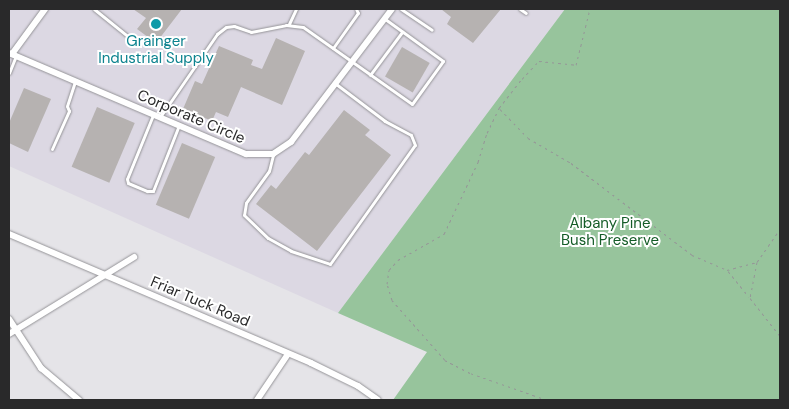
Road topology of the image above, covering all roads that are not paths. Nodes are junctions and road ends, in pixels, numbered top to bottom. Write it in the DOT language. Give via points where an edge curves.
graph roads {
  1 [pos="43,9"];
  2 [pos="94,9"];
  3 [pos="296,9"];
  4 [pos="356,9"];
  5 [pos="392,9"];
  6 [pos="401,9"];
  7 [pos="520,9"];
  8 [pos="526,13"];
  9 [pos="385,19"];
  10 [pos="289,24"];
  11 [pos="432,30"];
  12 [pos="402,32"];
  13 [pos="130,38"];
  14 [pos="333,48"];
  15 [pos="12,54"];
  16 [pos="353,61"];
  17 [pos="9,73"];
  18 [pos="370,75"];
  19 [pos="76,81"];
  20 [pos="336,84"];
  21 [pos="156,116"];
  22 [pos="179,125"];
  23 [pos="52,149"];
  24 [pos="273,154"];
  25 [pos="9,234"];
  26 [pos="134,257"];
  27 [pos="106,275"];
  28 [pos="9,319"];
  29 [pos="16,330"];
  30 [pos="9,334"];
  31 [pos="288,354"];
  32 [pos="79,400"];
  33 [pos="257,400"];
  34 [pos="378,400"];
  1 -- 15 [label="street"];
  2 -- 13 [label="lane"];
  3 -- 10 [label="lane"];
  4 -- 14 [label="lane" via="358,13"];
  5 -- 9 [label="street"];
  6 -- 11 [label="lane"];
  7 -- 8 [label="lane"];
  9 -- 12 [label="lane"];
  9 -- 16 [label="street"];
  10 -- 14 [label="lane" via="304,27"];
  10 -- 21 [label="lane" via="251,32 234,26 221,29"];
  12 -- 18 [label="lane"];
  12 -- 18 [label="lane" via="443,61 416,101 407,103"];
  14 -- 16 [label="lane"];
  15 -- 17 [label="lane"];
  15 -- 19 [label="street, Corporate Circle"];
  16 -- 18 [label="lane"];
  16 -- 20 [label="street"];
  19 -- 21 [label="street, Corporate Circle"];
  19 -- 23 [label="lane" via="66,106 69,111"];
  20 -- 24 [label="street" via="291,142"];
  20 -- 24 [label="lane" via="385,121 411,135 415,145 330,264 322,264 283,247 268,238 244,215 246,203 269,170"];
  21 -- 22 [label="street, Corporate Circle"];
  21 -- 22 [label="lane" via="127,179 128,184 153,191"];
  22 -- 24 [label="street, Corporate Circle" via="246,154"];
  25 -- 27 [label="street, Friar Tuck Road"];
  26 -- 27 [label="street"];
  27 -- 29 [label="street"];
  27 -- 31 [label="street, Friar Tuck Road"];
  28 -- 29 [label="street"];
  29 -- 30 [label="street"];
  29 -- 32 [label="street" via="41,368"];
  31 -- 33 [label="street"];
  31 -- 34 [label="street, Friar Tuck Road" via="358,386"];
}
